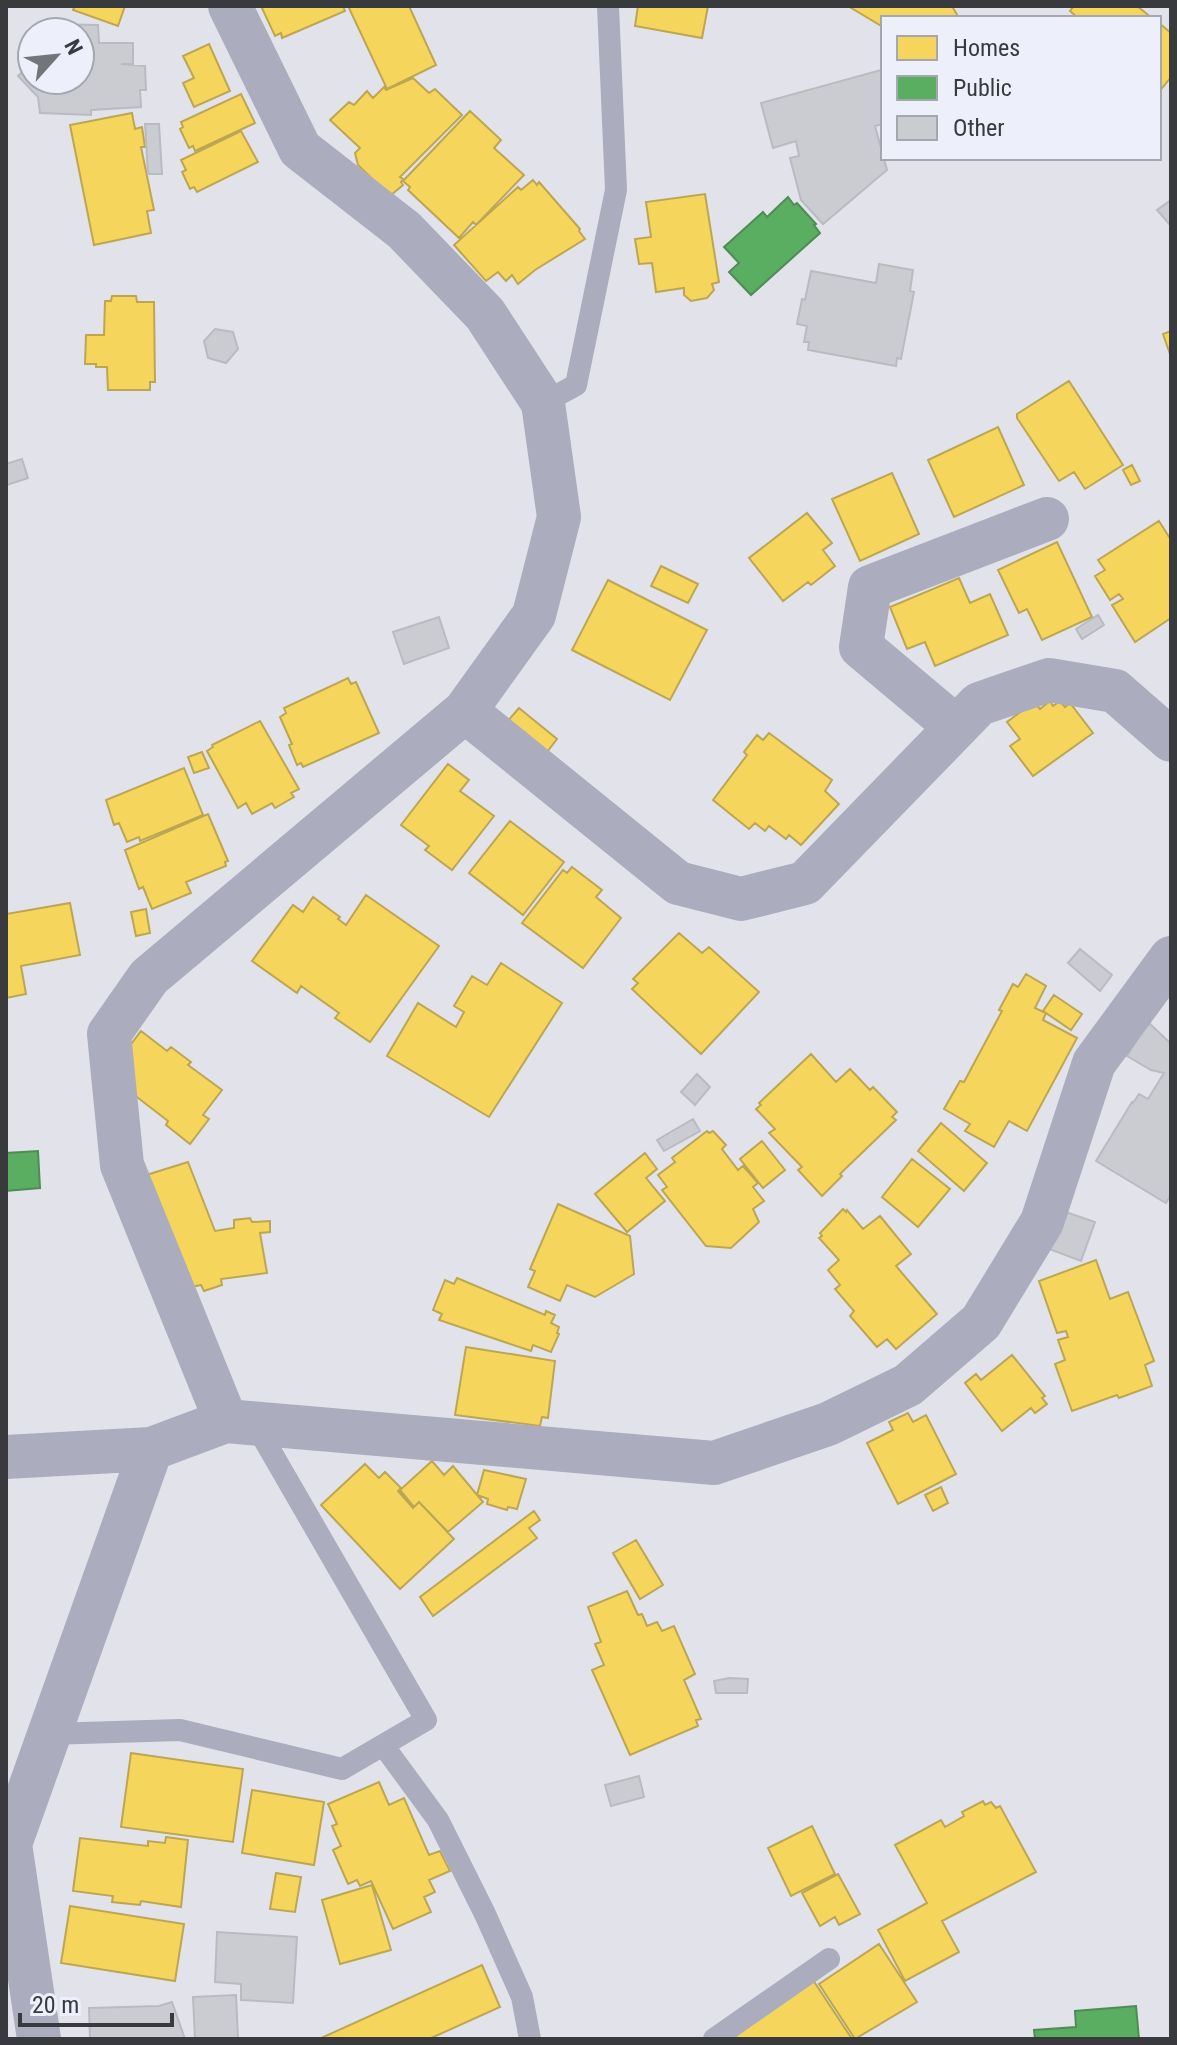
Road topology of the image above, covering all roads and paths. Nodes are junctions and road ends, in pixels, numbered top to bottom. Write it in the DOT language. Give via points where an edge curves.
graph roads {
  1 [pos="230,6"];
  2 [pos="608,6"];
  3 [pos="543,403"];
  4 [pos="1047,519"];
  5 [pos="465,711"];
  6 [pos="956,727"];
  7 [pos="1171,740"];
  8 [pos="1171,958"];
  9 [pos="240,1422"];
  10 [pos="151,1449"];
  11 [pos="6,1457"];
  12 [pos="49,1734"];
  13 [pos="383,1745"];
  14 [pos="829,1959"];
  15 [pos="39,2039"];
  16 [pos="530,2039"];
  17 [pos="714,2039"];
  1 -- 3 [label="street" via="300,149 404,230 485,314"];
  2 -- 3 [label="lane" via="616,190 576,385"];
  3 -- 5 [label="street" via="559,517 538,601 534,615"];
  4 -- 6 [label="street" via="870,587 861,647"];
  5 -- 6 [label="street" via="678,883 741,899 805,883"];
  5 -- 9 [label="street" via="149,977 109,1034 122,1165"];
  6 -- 7 [label="street" via="979,704 1049,680 1115,691"];
  8 -- 9 [label="street" via="1094,1063 1042,1222 981,1322 908,1385 828,1424 714,1463"];
  9 -- 10 [label="street"];
  9 -- 13 [label="lane" via="426,1720"];
  10 -- 11 [label="street"];
  10 -- 12 [label="street"];
  12 -- 13 [label="lane" via="180,1730 342,1769"];
  12 -- 15 [label="street" via="10,1844"];
  13 -- 16 [label="lane" via="438,1820 522,1997"];
  14 -- 17 [label="lane"];
}
